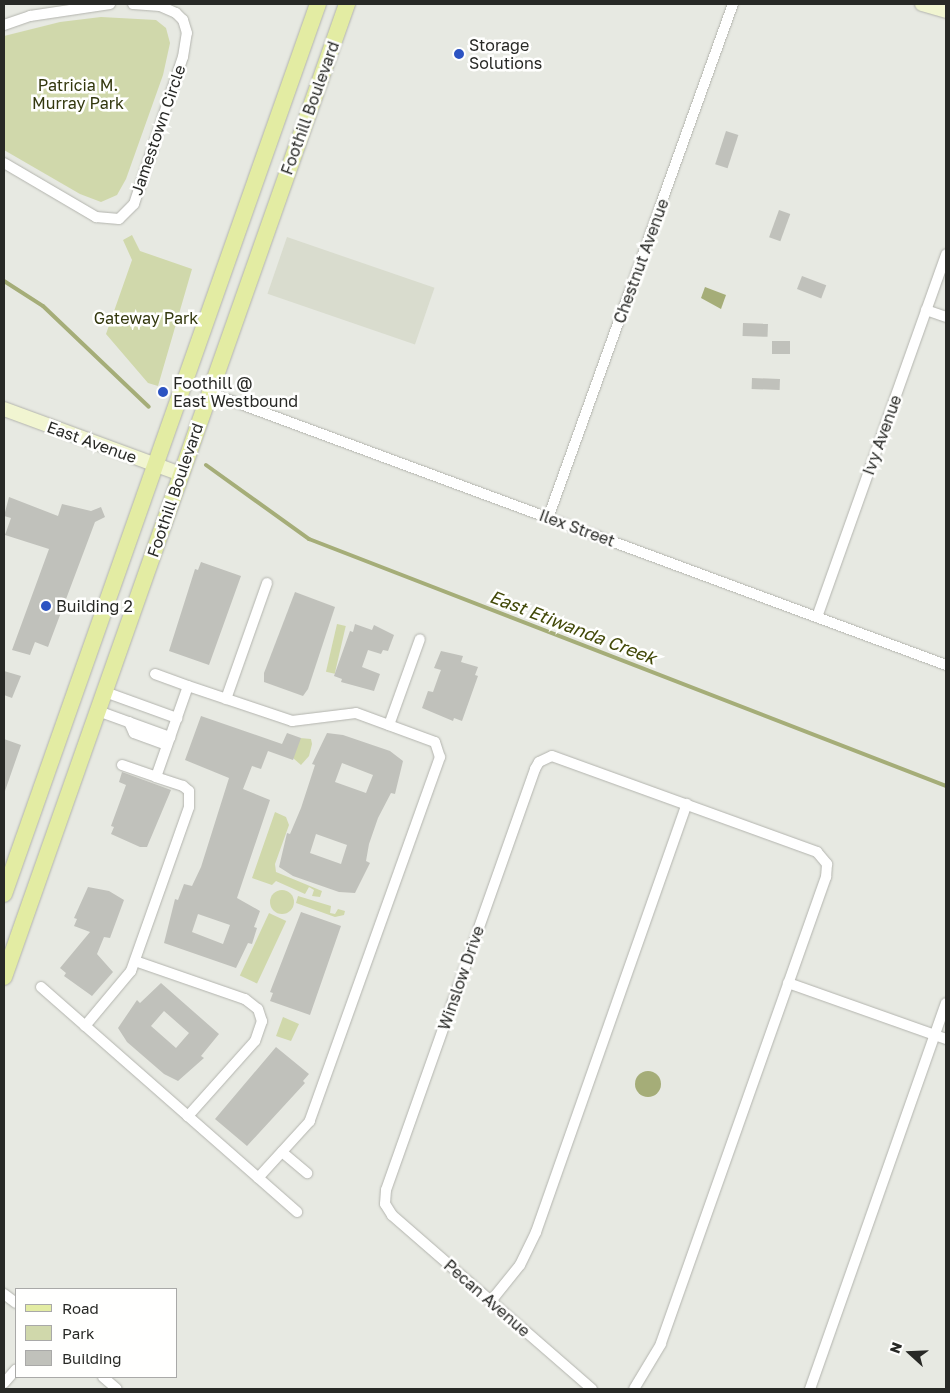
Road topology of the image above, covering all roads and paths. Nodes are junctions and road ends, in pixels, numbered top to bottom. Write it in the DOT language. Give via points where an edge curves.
graph roads {
  1 [pos="110,4"];
  2 [pos="133,4"];
  3 [pos="318,4"];
  4 [pos="347,4"];
  5 [pos="734,4"];
  6 [pos="922,4"];
  7 [pos="946,11"];
  8 [pos="4,25"];
  9 [pos="4,163"];
  10 [pos="946,254"];
  11 [pos="926,310"];
  12 [pos="946,317"];
  13 [pos="208,392"];
  14 [pos="4,409"];
  15 [pos="155,465"];
  16 [pos="181,474"];
  17 [pos="548,518"];
  18 [pos="267,583"];
  19 [pos="817,617"];
  20 [pos="420,639"];
  21 [pos="946,665"];
  22 [pos="155,674"];
  23 [pos="188,686"];
  24 [pos="105,692"];
  25 [pos="226,699"];
  26 [pos="98,711"];
  27 [pos="177,718"];
  28 [pos="389,725"];
  29 [pos="169,741"];
  30 [pos="122,765"];
  31 [pos="156,777"];
  32 [pos="687,804"];
  33 [pos="4,894"];
  34 [pos="135,961"];
  35 [pos="4,977"];
  36 [pos="788,983"];
  37 [pos="42,987"];
  38 [pos="946,1003"];
  39 [pos="85,1026"];
  40 [pos="935,1036"];
  41 [pos="946,1040"];
  42 [pos="188,1116"];
  43 [pos="282,1152"];
  44 [pos="307,1173"];
  45 [pos="258,1178"];
  46 [pos="385,1204"];
  47 [pos="297,1212"];
  48 [pos="4,1294"];
  49 [pos="491,1301"];
  50 [pos="15,1302"];
  51 [pos="15,1370"];
  52 [pos="104,1378"];
  53 [pos="4,1383"];
  54 [pos="117,1389"];
  55 [pos="592,1389"];
  56 [pos="634,1389"];
  57 [pos="810,1389"];
  1 -- 8 [label="street" via="30,16"];
  2 -- 9 [label="street, Jamestown Circle" via="160,6 176,13 188,33 134,204 119,219 96,217"];
  3 -- 15 [label="main road, Foothill Boulevard"];
  4 -- 13 [label="main road, Foothill Boulevard"];
  5 -- 17 [label="street, Chestnut Avenue"];
  6 -- 7 [label="main road"];
  10 -- 11 [label="street, Ivy Avenue"];
  11 -- 12 [label="street"];
  11 -- 19 [label="street, Ivy Avenue"];
  13 -- 16 [label="main road, Foothill Boulevard"];
  13 -- 17 [label="street, Ilex Street"];
  14 -- 15 [label="main road, East Avenue"];
  15 -- 16 [label="main road, East Avenue"];
  15 -- 33 [label="main road, Foothill Boulevard"];
  16 -- 24 [label="main road, Foothill Boulevard"];
  17 -- 19 [label="street, Ilex Street"];
  18 -- 25 [label="street"];
  19 -- 21 [label="street, Ilex Street"];
  20 -- 28 [label="street"];
  22 -- 23 [label="street"];
  23 -- 25 [label="street"];
  23 -- 27 [label="street"];
  24 -- 26 [label="main road, Foothill Boulevard"];
  24 -- 27 [label="street"];
  25 -- 28 [label="street" via="292,721 356,713"];
  26 -- 29 [label="street"];
  26 -- 35 [label="main road, Foothill Boulevard"];
  27 -- 29 [label="street"];
  28 -- 43 [label="street" via="434,742 440,757 310,1121"];
  29 -- 31 [label="street"];
  30 -- 31 [label="street"];
  31 -- 34 [label="street" via="182,786 190,798"];
  32 -- 36 [label="street" via="816,852 827,864 826,877"];
  32 -- 46 [label="street, Winslow Drive" via="560,756 545,757 539,762 386,1190"];
  32 -- 49 [label="street" via="536,1232 520,1265"];
  34 -- 39 [label="street" via="131,971"];
  34 -- 42 [label="street" via="245,999 258,1009 262,1021 255,1041"];
  36 -- 40 [label="street"];
  36 -- 56 [label="street" via="661,1344"];
  37 -- 39 [label="street"];
  38 -- 40 [label="street"];
  39 -- 42 [label="street"];
  40 -- 41 [label="street"];
  40 -- 57 [label="street"];
  42 -- 45 [label="street"];
  43 -- 44 [label="street"];
  43 -- 45 [label="street"];
  45 -- 47 [label="street"];
  46 -- 49 [label="street, Pecan Avenue" via="392,1215"];
  48 -- 50 [label="street"];
  49 -- 55 [label="street, Pecan Avenue"];
  51 -- 53 [label="street"];
  52 -- 54 [label="street"];
}
